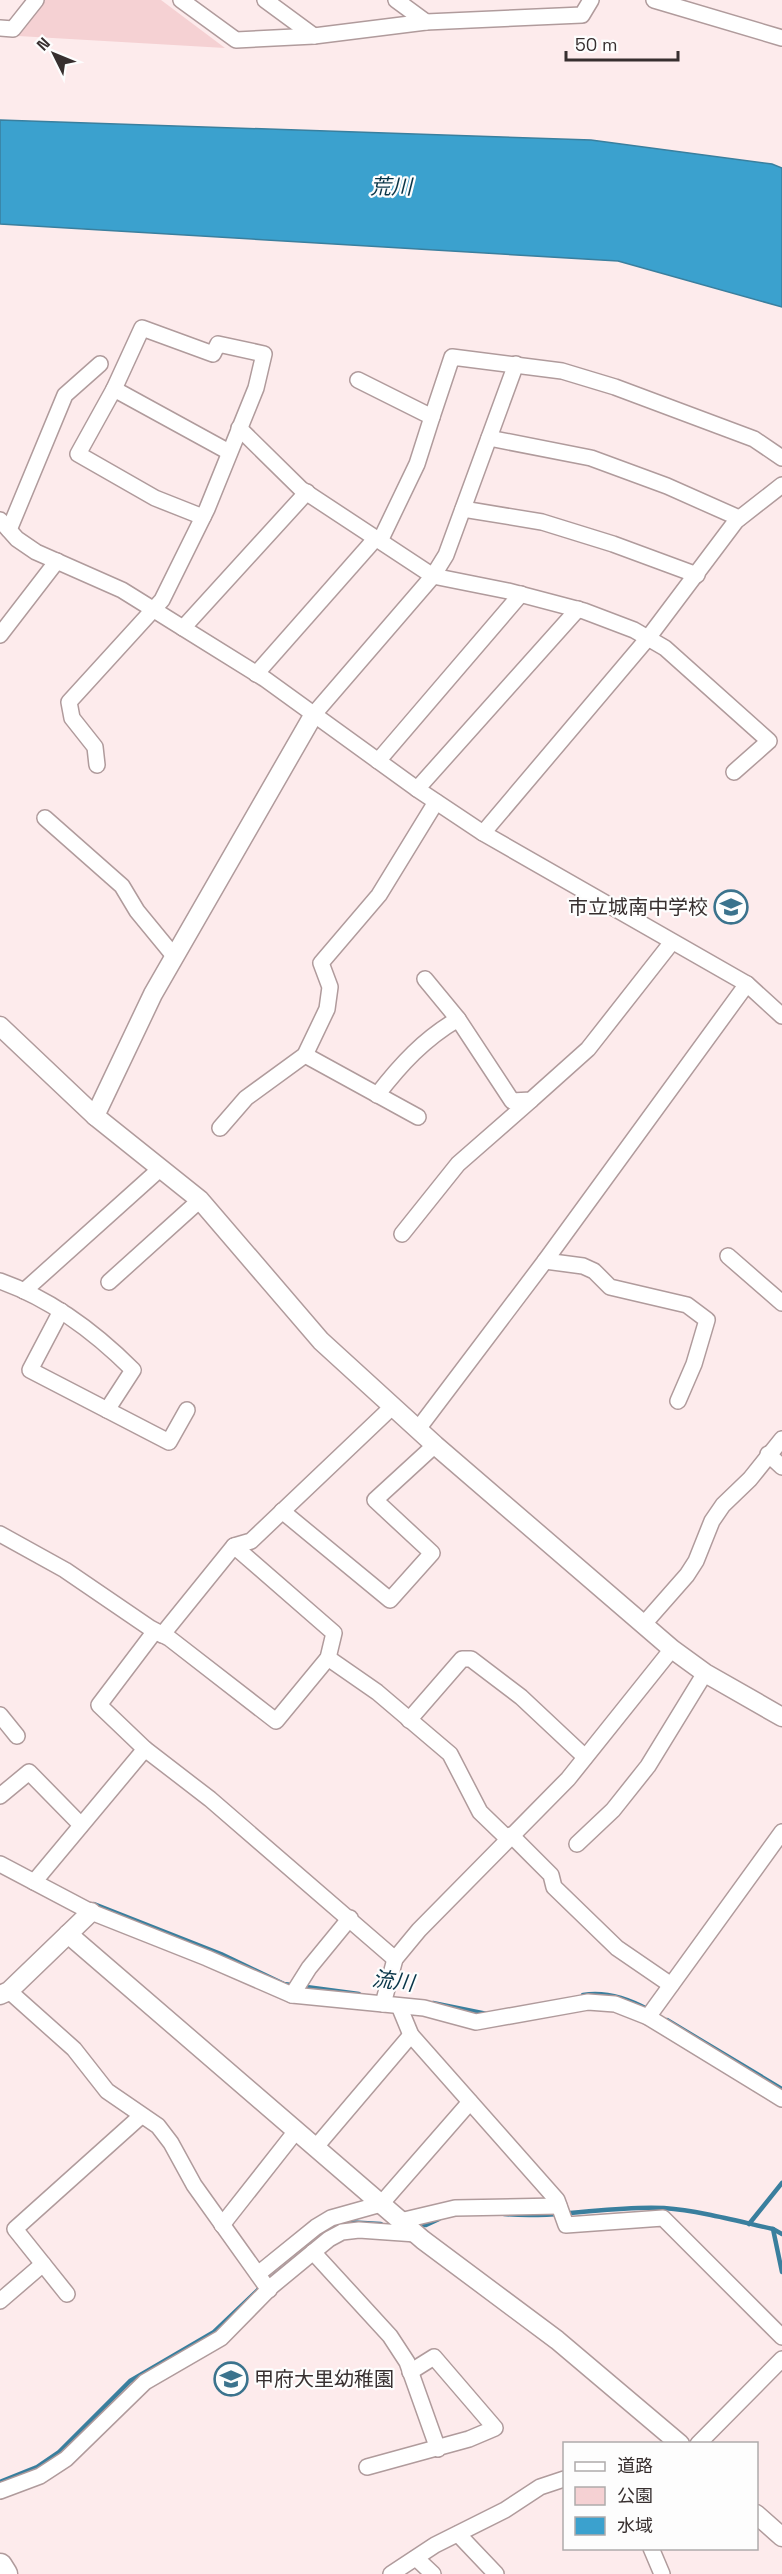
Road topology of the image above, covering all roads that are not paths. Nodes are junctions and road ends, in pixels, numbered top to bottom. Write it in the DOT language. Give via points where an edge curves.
graph roads {
  1 [pos="36,0"];
  2 [pos="181,0"];
  3 [pos="265,0"];
  4 [pos="396,0"];
  5 [pos="591,0"];
  6 [pos="654,0"];
  7 [pos="426,22"];
  8 [pos="0,28"];
  9 [pos="314,36"];
  10 [pos="782,38"];
  11 [pos="100,364"];
  12 [pos="516,364"];
  13 [pos="358,380"];
  14 [pos="114,389"];
  15 [pos="432,417"];
  16 [pos="238,428"];
  17 [pos="489,438"];
  18 [pos="229,452"];
  19 [pos="782,458"];
  20 [pos="782,485"];
  21 [pos="307,492"];
  22 [pos="463,509"];
  23 [pos="203,517"];
  24 [pos="739,518"];
  25 [pos="5,525"];
  26 [pos="378,539"];
  27 [pos="57,561"];
  28 [pos="697,575"];
  29 [pos="433,576"];
  30 [pos="521,594"];
  31 [pos="152,609"];
  32 [pos="578,609"];
  33 [pos="183,628"];
  34 [pos="0,635"];
  35 [pos="648,638"];
  36 [pos="256,674"];
  37 [pos="314,714"];
  38 [pos="378,761"];
  39 [pos="97,765"];
  40 [pos="734,772"];
  41 [pos="417,789"];
  42 [pos="436,802"];
  43 [pos="45,818"];
  44 [pos="483,833"];
  45 [pos="672,942"];
  46 [pos="174,956"];
  47 [pos="425,979"];
  48 [pos="747,984"];
  49 [pos="782,1016"];
  50 [pos="458,1019"];
  51 [pos="0,1026"];
  52 [pos="306,1055"];
  53 [pos="377,1095"];
  54 [pos="531,1100"];
  55 [pos="95,1116"];
  56 [pos="418,1117"];
  57 [pos="220,1128"];
  58 [pos="161,1168"];
  59 [pos="200,1200"];
  60 [pos="402,1234"];
  61 [pos="728,1256"];
  62 [pos="545,1261"];
  63 [pos="0,1281"];
  64 [pos="109,1282"];
  65 [pos="24,1291"];
  66 [pos="782,1303"];
  67 [pos="61,1311"];
  68 [pos="678,1401"];
  69 [pos="392,1407"];
  70 [pos="107,1410"];
  71 [pos="187,1410"];
  72 [pos="418,1429"];
  73 [pos="782,1439"];
  74 [pos="435,1444"];
  75 [pos="768,1454"];
  76 [pos="782,1467"];
  77 [pos="282,1511"];
  78 [pos="0,1534"];
  79 [pos="234,1546"];
  80 [pos="643,1625"];
  81 [pos="159,1633"];
  82 [pos="672,1649"];
  83 [pos="328,1658"];
  84 [pos="705,1673"];
  85 [pos="0,1715"];
  86 [pos="782,1717"];
  87 [pos="409,1720"];
  88 [pos="17,1736"];
  89 [pos="145,1749"];
  90 [pos="585,1757"];
  91 [pos="0,1796"];
  92 [pos="81,1825"];
  93 [pos="782,1832"];
  94 [pos="509,1836"];
  95 [pos="577,1844"];
  96 [pos="0,1864"];
  97 [pos="34,1882"];
  98 [pos="91,1912"];
  99 [pos="350,1918"];
  100 [pos="68,1934"];
  101 [pos="396,1959"];
  102 [pos="671,1984"];
  103 [pos="4,1993"];
  104 [pos="292,1995"];
  105 [pos="383,2004"];
  106 [pos="399,2006"];
  107 [pos="648,2017"];
  108 [pos="411,2035"];
  109 [pos="782,2099"];
  110 [pos="470,2102"];
  111 [pos="141,2116"];
  112 [pos="296,2131"];
  113 [pos="315,2148"];
  114 [pos="381,2204"];
  115 [pos="559,2207"];
  116 [pos="222,2224"];
  117 [pos="408,2228"];
  118 [pos="313,2252"];
  119 [pos="43,2264"];
  120 [pos="258,2275"];
  121 [pos="269,2290"];
  122 [pos="67,2294"];
  123 [pos="0,2301"];
  124 [pos="782,2337"];
  125 [pos="782,2359"];
  126 [pos="410,2372"];
  127 [pos="678,2442"];
  128 [pos="700,2442"];
  129 [pos="438,2449"];
  130 [pos="367,2467"];
  131 [pos="563,2480"];
  132 [pos="0,2491"];
  133 [pos="758,2516"];
  134 [pos="458,2534"];
  135 [pos="782,2537"];
  136 [pos="652,2550"];
  137 [pos="416,2558"];
  138 [pos="0,2566"];
  139 [pos="5,2574"];
  140 [pos="391,2574"];
  141 [pos="433,2574"];
  142 [pos="496,2574"];
  143 [pos="662,2574"];
  1 -- 8 [label="street" via="13,29"];
  2 -- 9 [label="street" via="236,40"];
  3 -- 9 [label="street"];
  4 -- 7 [label="street"];
  5 -- 7 [label="street" via="582,15"];
  6 -- 10 [label="street"];
  7 -- 9 [label="street"];
  11 -- 25 [label="street" via="65,395"];
  12 -- 15 [label="street" via="452,357"];
  12 -- 17 [label="street"];
  12 -- 19 [label="street" via="562,371 615,387 754,439"];
  13 -- 15 [label="street"];
  14 -- 16 [label="street" via="142,328 213,354 218,344 264,354 256,388"];
  14 -- 18 [label="street"];
  14 -- 23 [label="street" via="78,454 155,498"];
  15 -- 26 [label="street" via="417,464"];
  16 -- 18 [label="street"];
  16 -- 21 [label="street"];
  17 -- 22 [label="street"];
  17 -- 24 [label="street" via="591,458"];
  18 -- 23 [label="street"];
  20 -- 24 [label="street"];
  21 -- 26 [label="street"];
  21 -- 33 [label="street"];
  22 -- 28 [label="street" via="542,522"];
  22 -- 29 [label="street" via="446,555"];
  23 -- 31 [label="street" via="162,600"];
  24 -- 28 [label="street"];
  25 -- 27 [label="street" via="36,552"];
  26 -- 29 [label="street"];
  26 -- 36 [label="street"];
  27 -- 31 [label="street" via="122,590"];
  27 -- 34 [label="street"];
  28 -- 35 [label="street"];
  29 -- 30 [label="street"];
  29 -- 37 [label="street"];
  30 -- 32 [label="street"];
  30 -- 38 [label="street"];
  31 -- 33 [label="street"];
  31 -- 39 [label="street" via="69,702 72,718 95,747"];
  32 -- 35 [label="street"];
  32 -- 41 [label="street"];
  33 -- 36 [label="street"];
  35 -- 40 [label="street" via="666,648 769,741"];
  35 -- 44 [label="street"];
  36 -- 37 [label="street"];
  37 -- 38 [label="street"];
  37 -- 46 [label="street"];
  38 -- 41 [label="street"];
  41 -- 42 [label="street"];
  42 -- 44 [label="street"];
  42 -- 52 [label="street" via="379,895 321,963 330,987 327,1009"];
  43 -- 46 [label="street" via="122,886"];
  44 -- 45 [label="street"];
  45 -- 48 [label="street"];
  45 -- 54 [label="street" via="588,1049"];
  46 -- 55 [label="street"];
  47 -- 50 [label="street"];
  48 -- 49 [label="street"];
  48 -- 62 [label="street"];
  50 -- 53 [label="street" via="418,1046"];
  50 -- 54 [label="street" via="512,1101"];
  51 -- 55 [label="street"];
  52 -- 53 [label="street"];
  52 -- 57 [label="street" via="246,1098"];
  53 -- 56 [label="street"];
  54 -- 60 [label="street" via="458,1164"];
  55 -- 58 [label="street"];
  58 -- 59 [label="street"];
  58 -- 65 [label="street"];
  59 -- 64 [label="street"];
  59 -- 69 [label="street" via="321,1341"];
  61 -- 66 [label="street"];
  62 -- 68 [label="street" via="583,1266 610,1287 687,1305 707,1320"];
  62 -- 72 [label="street"];
  63 -- 65 [label="street"];
  65 -- 67 [label="street"];
  67 -- 70 [label="street" via="133,1370"];
  67 -- 70 [label="street" via="30,1370"];
  69 -- 72 [label="street"];
  69 -- 77 [label="street"];
  70 -- 71 [label="street" via="169,1442"];
  72 -- 74 [label="street"];
  73 -- 75 [label="street"];
  74 -- 77 [label="street" via="375,1500 432,1552 390,1600"];
  74 -- 80 [label="street"];
  75 -- 76 [label="street"];
  75 -- 80 [label="street" via="750,1479 723,1505 687,1575"];
  77 -- 79 [label="street" via="251,1541"];
  78 -- 81 [label="street" via="66,1569"];
  79 -- 81 [label="street"];
  79 -- 83 [label="street" via="334,1633"];
  80 -- 82 [label="street"];
  81 -- 83 [label="street" via="276,1721"];
  81 -- 89 [label="street" via="99,1705"];
  82 -- 84 [label="street"];
  82 -- 90 [label="street"];
  83 -- 87 [label="street"];
  84 -- 86 [label="street"];
  84 -- 95 [label="street" via="648,1766 613,1810"];
  85 -- 88 [label="street"];
  87 -- 90 [label="street" via="462,1659 471,1659 514,1691"];
  87 -- 94 [label="street" via="450,1754 480,1812"];
  89 -- 92 [label="street"];
  89 -- 99 [label="street"];
  90 -- 94 [label="street" via="568,1779"];
  91 -- 92 [label="street" via="28,1772"];
  92 -- 97 [label="street"];
  93 -- 102 [label="street"];
  94 -- 101 [label="street"];
  94 -- 102 [label="street" via="551,1875 554,1887 617,1948"];
  96 -- 97 [label="street"];
  97 -- 98 [label="street"];
  98 -- 100 [label="street"];
  98 -- 104 [label="street"];
  99 -- 101 [label="street"];
  99 -- 104 [label="street"];
  100 -- 103 [label="street"];
  100 -- 112 [label="street"];
  101 -- 105 [label="street"];
  102 -- 107 [label="street"];
  103 -- 111 [label="street" via="74,2049 107,2091"];
  104 -- 105 [label="street"];
  105 -- 106 [label="street"];
  106 -- 107 [label="street" via="424,2008 476,2022 588,2002 615,2004"];
  106 -- 108 [label="street"];
  107 -- 109 [label="street"];
  108 -- 110 [label="street"];
  108 -- 113 [label="street"];
  110 -- 114 [label="street"];
  110 -- 115 [label="street"];
  111 -- 116 [label="street" via="158,2126 171,2143"];
  111 -- 119 [label="street" via="15,2229"];
  112 -- 113 [label="street"];
  112 -- 116 [label="street"];
  113 -- 114 [label="street"];
  114 -- 117 [label="street"];
  114 -- 120 [label="street" via="331,2218"];
  115 -- 117 [label="street" via="455,2208"];
  115 -- 124 [label="street" via="566,2225 663,2218"];
  116 -- 120 [label="street"];
  117 -- 118 [label="street" via="342,2232"];
  117 -- 127 [label="street" via="557,2340"];
  118 -- 121 [label="street"];
  118 -- 126 [label="street" via="390,2336"];
  119 -- 122 [label="street"];
  119 -- 123 [label="street"];
  120 -- 121 [label="street"];
  121 -- 132 [label="street" via="221,2338 145,2382 66,2460 40,2476"];
  125 -- 128 [label="street"];
  126 -- 129 [label="street"];
  126 -- 129 [label="street" via="434,2357 495,2428"];
  129 -- 130 [label="street"];
  131 -- 134 [label="street" via="540,2487"];
  133 -- 135 [label="street"];
  134 -- 137 [label="street"];
  134 -- 142 [label="street"];
  136 -- 143 [label="street"];
  137 -- 140 [label="street"];
  137 -- 141 [label="street"];
  138 -- 139 [label="main road"];
}
